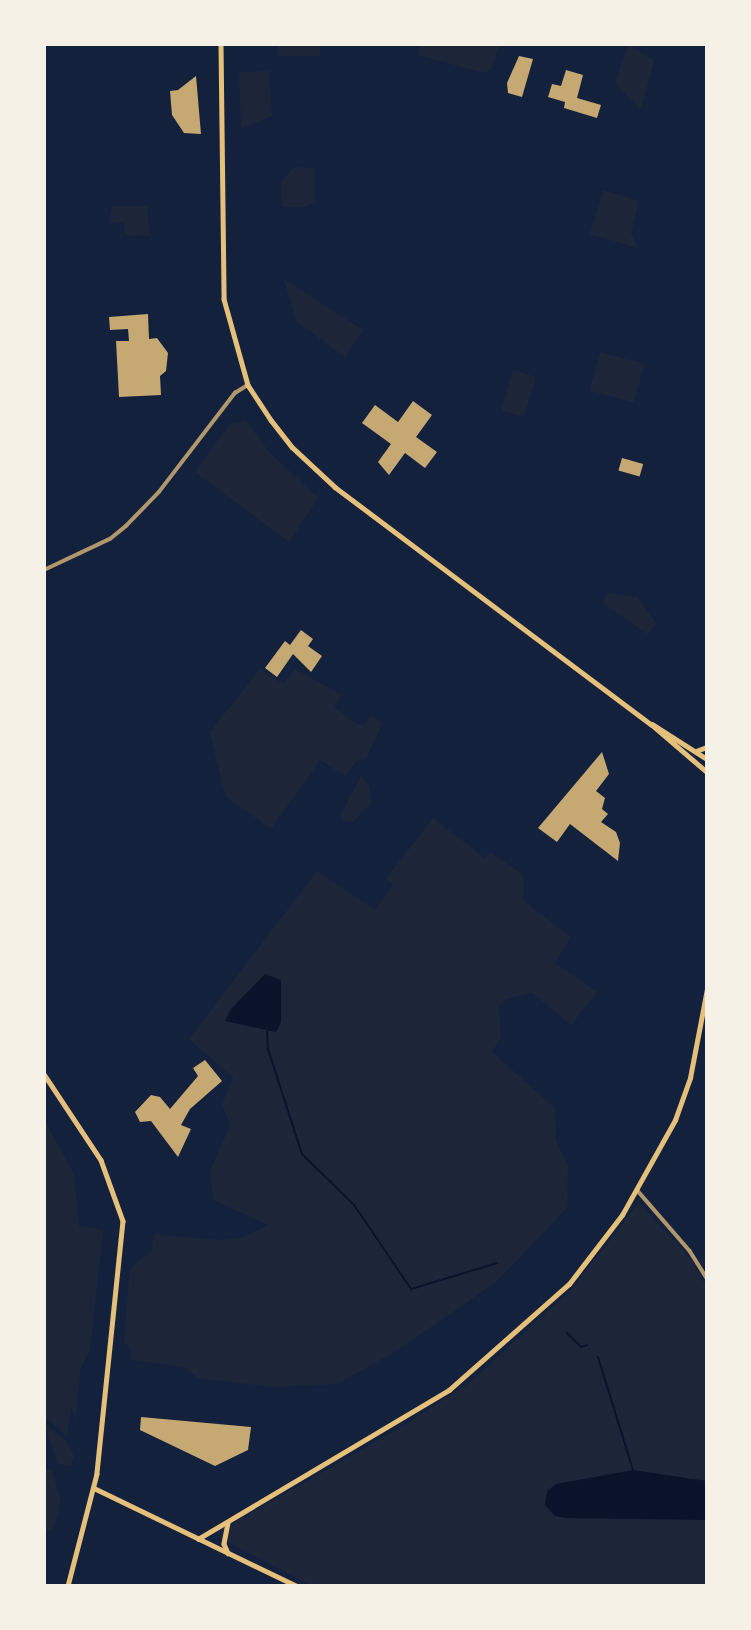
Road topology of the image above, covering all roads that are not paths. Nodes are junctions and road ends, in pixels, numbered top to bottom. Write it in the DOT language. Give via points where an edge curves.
graph roads {
  1 [pos="221,44"];
  2 [pos="248,384"];
  3 [pos="44,570"];
  4 [pos="651,724"];
  5 [pos="707,747"];
  6 [pos="696,751"];
  7 [pos="707,759"];
  8 [pos="707,772"];
  9 [pos="707,989"];
  10 [pos="44,1074"];
  11 [pos="638,1191"];
  12 [pos="707,1278"];
  13 [pos="94,1488"];
  14 [pos="228,1523"];
  15 [pos="198,1538"];
  16 [pos="229,1554"];
  17 [pos="68,1586"];
  18 [pos="297,1586"];
  1 -- 2 [label="main road" via="224,299"];
  2 -- 3 [label="street" via="235,393 159,492 125,526 110,539"];
  2 -- 4 [label="main road" via="285,439 335,487"];
  4 -- 6 [label="main road"];
  4 -- 8 [label="main road"];
  5 -- 6 [label="main road"];
  6 -- 7 [label="main road"];
  9 -- 11 [label="main road" via="690,1078 675,1120"];
  10 -- 13 [label="main road" via="101,1160 123,1221"];
  11 -- 12 [label="street"];
  11 -- 14 [label="main road" via="569,1284 479,1367 405,1420"];
  13 -- 15 [label="main road"];
  13 -- 17 [label="main road"];
  14 -- 15 [label="main road"];
  14 -- 16 [label="main road" via="224,1544"];
  15 -- 16 [label="main road"];
  16 -- 18 [label="main road"];
}
